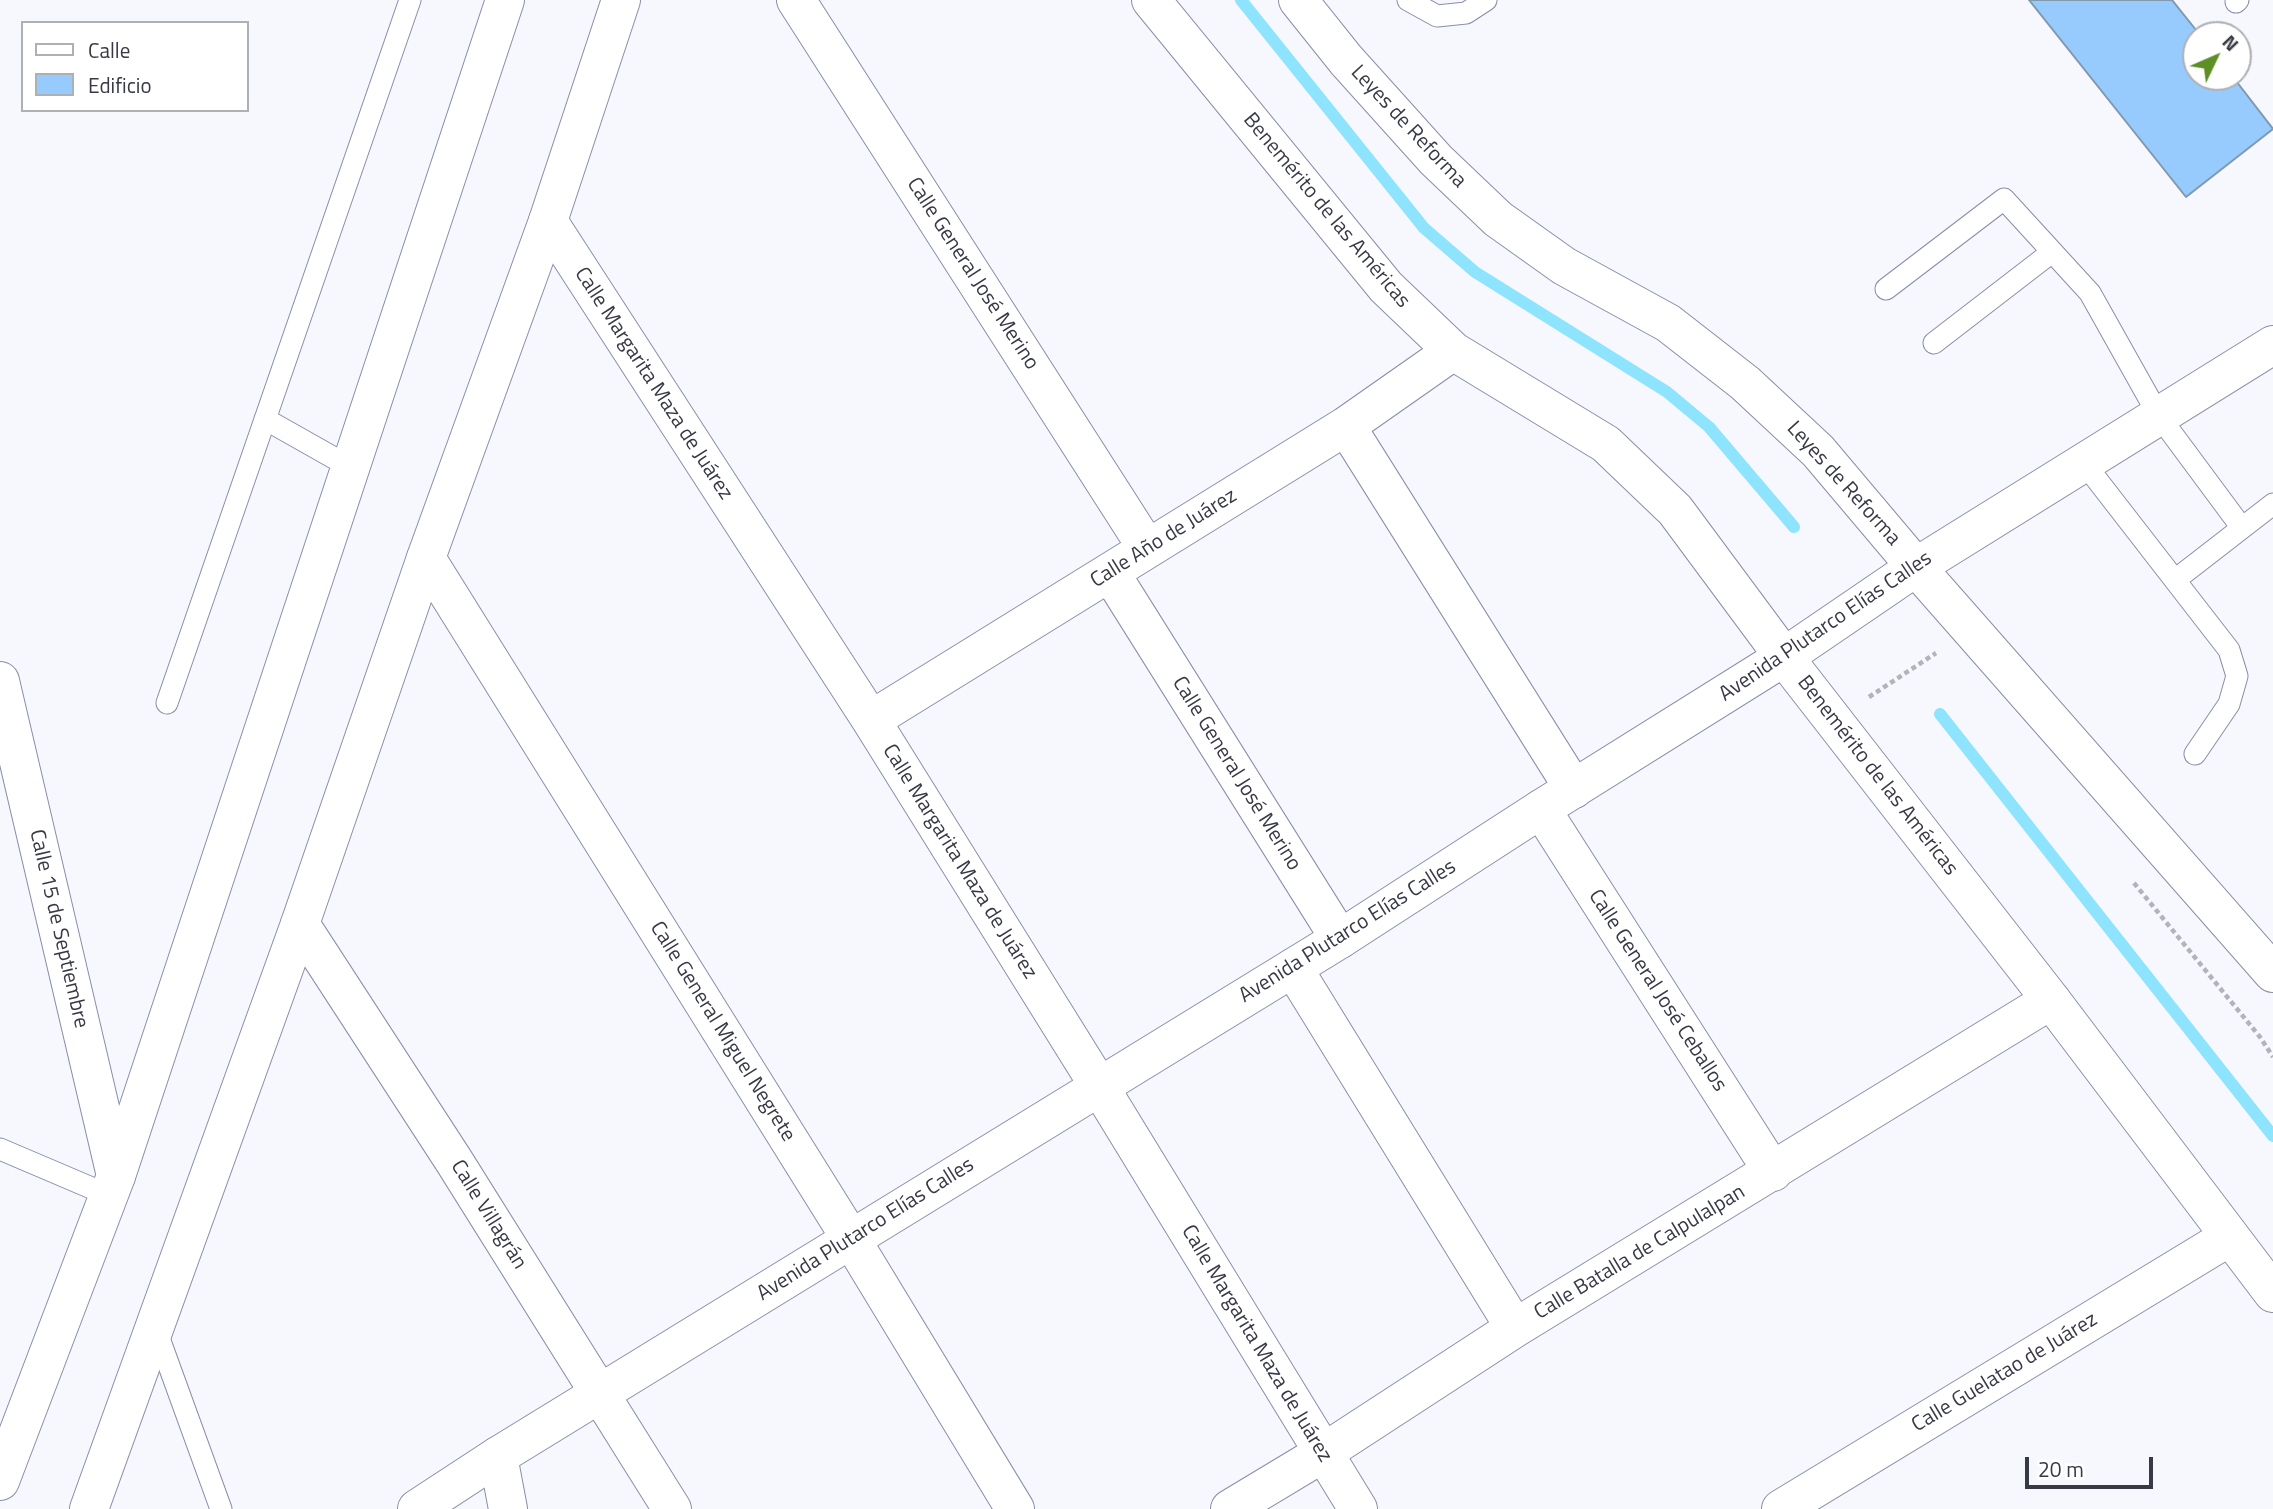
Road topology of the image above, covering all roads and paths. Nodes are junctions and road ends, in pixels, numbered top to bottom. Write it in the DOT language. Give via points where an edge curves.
graph roads {
  1 [pos="410,0"];
  2 [pos="505,0"];
  3 [pos="621,0"];
  4 [pos="796,0"];
  5 [pos="1151,0"];
  6 [pos="1298,0"];
  7 [pos="1408,0"];
  8 [pos="1486,0"];
  9 [pos="548,221"];
  10 [pos="2052,252"];
  11 [pos="1886,289"];
  12 [pos="1934,342"];
  13 [pos="2273,345"];
  14 [pos="1453,351"];
  15 [pos="2159,416"];
  16 [pos="265,419"];
  17 [pos="1346,426"];
  18 [pos="2084,463"];
  19 [pos="350,467"];
  20 [pos="2273,504"];
  21 [pos="2242,528"];
  22 [pos="1147,548"];
  23 [pos="426,558"];
  24 [pos="1111,574"];
  25 [pos="1901,577"];
  26 [pos="2175,580"];
  27 [pos="1942,649"];
  28 [pos="1784,657"];
  29 [pos="0,681"];
  30 [pos="167,703"];
  31 [pos="1877,707"];
  32 [pos="871,720"];
  33 [pos="2195,754"];
  34 [pos="1574,789"];
  35 [pos="1541,809"];
  36 [pos="2128,875"];
  37 [pos="300,924"];
  38 [pos="1340,939"];
  39 [pos="1293,968"];
  40 [pos="2273,973"];
  41 [pos="2052,1000"];
  42 [pos="2273,1058"];
  43 [pos="1099,1086"];
  44 [pos="0,1149"];
  45 [pos="1773,1172"];
  46 [pos="112,1186"];
  47 [pos="2229,1237"];
  48 [pos="851,1239"];
  49 [pos="2273,1293"];
  50 [pos="154,1325"];
  51 [pos="1515,1328"];
  52 [pos="600,1394"];
  53 [pos="1323,1453"];
  54 [pos="498,1456"];
  55 [pos="0,1481"];
  56 [pos="89,1509"];
  57 [pos="221,1509"];
  58 [pos="417,1509"];
  59 [pos="508,1509"];
  60 [pos="672,1509"];
  61 [pos="1015,1509"];
  62 [pos="1230,1509"];
  63 [pos="1358,1509"];
  64 [pos="1780,1509"];
  1 -- 16 [label="lane"];
  2 -- 19 [label="street"];
  3 -- 9 [label="street"];
  4 -- 22 [label="street, Calle General José Merino"];
  5 -- 14 [label="street, Benemérito de las Américas" via="1386,287"];
  6 -- 25 [label="street, Leyes de Reforma" via="1436,160 1498,219 1564,266 1668,323 1745,383 1818,451"];
  7 -- 8 [label="lane" via="1437,16 1466,13"];
  9 -- 23 [label="street"];
  9 -- 32 [label="street, Calle Margarita Maza de Juárez"];
  10 -- 11 [label="lane" via="2004,199"];
  10 -- 12 [label="lane"];
  10 -- 15 [label="lane" via="2090,293"];
  13 -- 15 [label="street, Avenida Plutarco Elías Calles"];
  14 -- 17 [label="street, Calle Año de Juárez"];
  14 -- 28 [label="street, Benemérito de las Américas" via="1606,444 1675,510"];
  15 -- 18 [label="street, Avenida Plutarco Elías Calles"];
  15 -- 21 [label="lane"];
  16 -- 19 [label="lane"];
  16 -- 30 [label="lane"];
  17 -- 22 [label="street, Calle Año de Juárez"];
  17 -- 34 [label="street"];
  18 -- 25 [label="street, Avenida Plutarco Elías Calles"];
  18 -- 26 [label="lane"];
  19 -- 46 [label="street"];
  20 -- 21 [label="lane"];
  21 -- 26 [label="lane"];
  22 -- 24 [label="street, Calle Año de Juárez"];
  23 -- 37 [label="street"];
  23 -- 48 [label="street, Calle General Miguel Negrete"];
  24 -- 32 [label="street, Calle Año de Juárez"];
  24 -- 38 [label="street, Calle General José Merino"];
  25 -- 28 [label="street, Avenida Plutarco Elías Calles"];
  25 -- 40 [label="street, Leyes de Reforma"];
  26 -- 33 [label="lane" via="2229,650 2237,676 2229,704"];
  27 -- 31 [label="path" via="1868,696"];
  28 -- 34 [label="street, Avenida Plutarco Elías Calles"];
  28 -- 41 [label="street, Benemérito de las Américas"];
  29 -- 46 [label="street, Calle 15 de Septiembre"];
  32 -- 43 [label="street, Calle Margarita Maza de Juárez"];
  34 -- 35 [label="street, Avenida Plutarco Elías Calles"];
  35 -- 38 [label="street, Avenida Plutarco Elías Calles"];
  35 -- 45 [label="street, Calle General José Ceballos"];
  36 -- 42 [label="path"];
  37 -- 50 [label="street"];
  37 -- 52 [label="street, Calle Villagrán"];
  38 -- 39 [label="street, Avenida Plutarco Elías Calles"];
  39 -- 43 [label="street, Avenida Plutarco Elías Calles"];
  39 -- 51 [label="street"];
  41 -- 45 [label="street, Calle Batalla de Calpulalpan"];
  41 -- 47 [label="street, Benemérito de las Américas"];
  43 -- 48 [label="street, Avenida Plutarco Elías Calles"];
  43 -- 53 [label="street, Calle Margarita Maza de Juárez"];
  44 -- 46 [label="lane"];
  45 -- 51 [label="street, Calle Batalla de Calpulalpan"];
  46 -- 55 [label="street"];
  47 -- 49 [label="street, Benemérito de las Américas"];
  47 -- 64 [label="street, Calle Guelatao de Juárez"];
  48 -- 52 [label="street, Avenida Plutarco Elías Calles"];
  48 -- 61 [label="street, Calle General Miguel Negrete"];
  50 -- 56 [label="street"];
  50 -- 57 [label="lane"];
  51 -- 53 [label="street, Calle Batalla de Calpulalpan"];
  52 -- 54 [label="street, Avenida Plutarco Elías Calles"];
  52 -- 60 [label="street, Calle Villagrán"];
  53 -- 62 [label="street, Calle Batalla de Calpulalpan"];
  53 -- 63 [label="street, Calle Margarita Maza de Juárez"];
  54 -- 58 [label="street, Avenida Plutarco Elías Calles"];
  54 -- 59 [label="street"];
}
